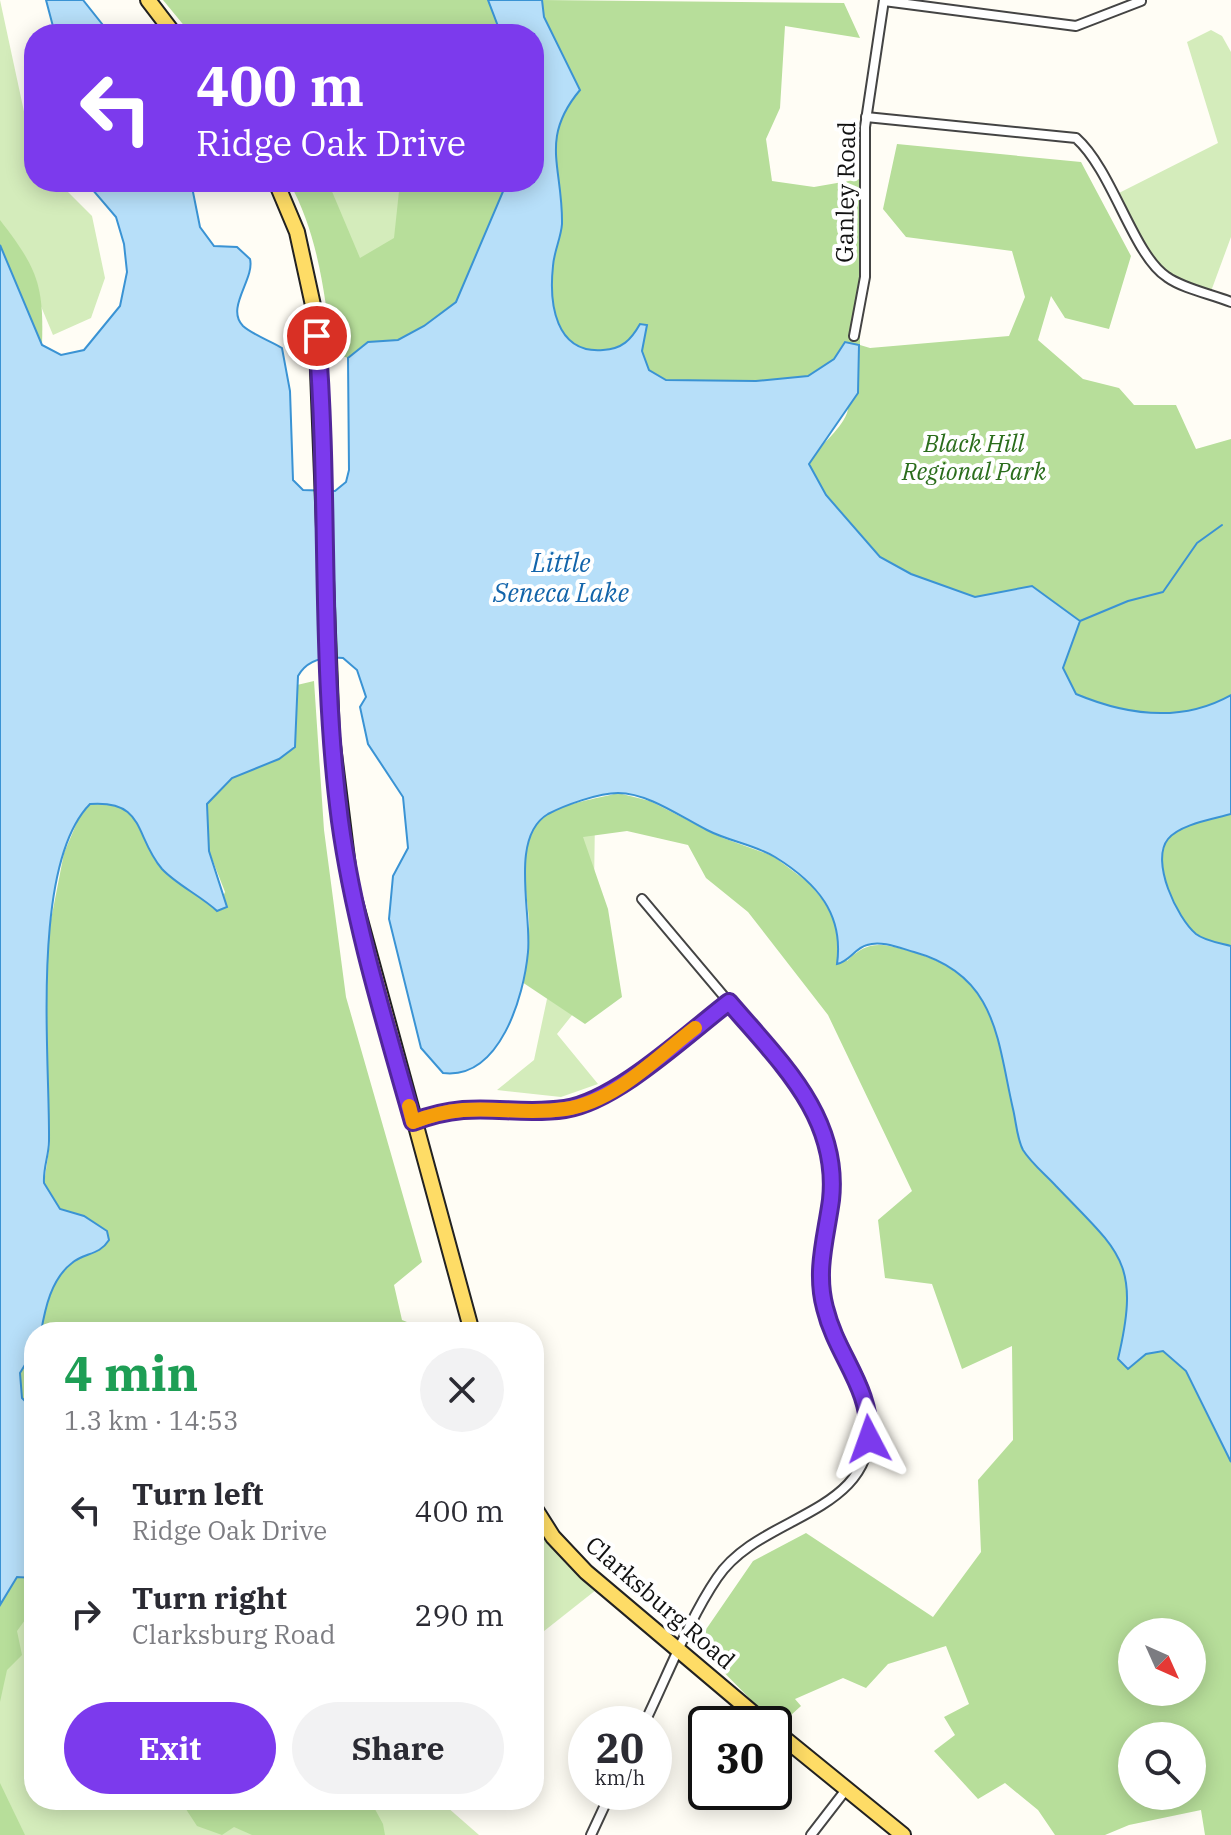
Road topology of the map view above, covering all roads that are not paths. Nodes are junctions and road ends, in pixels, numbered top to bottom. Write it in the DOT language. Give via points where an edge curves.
graph roads {
  1 [pos="148,0"];
  2 [pos="884,1"];
  3 [pos="1141,1"];
  4 [pos="166,24"];
  5 [pos="866,117"];
  6 [pos="280,192"];
  7 [pos="1231,302"];
  8 [pos="854,336"];
  9 [pos="642,899"];
  10 [pos="729,1002"];
  11 [pos="413,1122"];
  12 [pos="469,1322"];
  13 [pos="544,1520"];
  14 [pos="680,1651"];
  15 [pos="653,1706"];
  16 [pos="745,1706"];
  17 [pos="792,1745"];
  18 [pos="845,1791"];
  19 [pos="603,1810"];
  20 [pos="591,1835"];
  21 [pos="811,1835"];
  22 [pos="903,1835"];
  1 -- 4 [label="main road"];
  2 -- 3 [label="street" via="1076,26"];
  2 -- 5 [label="street, Ganley Road"];
  5 -- 7 [label="street" via="1076,138 1091,152 1149,257 1167,277"];
  5 -- 8 [label="street, Ganley Road" via="865,277"];
  6 -- 11 [label="main road" via="297,232 318,353 335,776 350,883"];
  9 -- 10 [label="street"];
  10 -- 11 [label="street" via="617,1088 587,1103 548,1111 464,1108"];
  10 -- 14 [label="street" via="802,1089 827,1138 832,1167 820,1266 822,1295 866,1398 869,1440 858,1472 838,1496 751,1543 731,1561 716,1579"];
  11 -- 12 [label="main road"];
  13 -- 14 [label="main road, Clarksburg Road" via="575,1561"];
  14 -- 15 [label="street"];
  14 -- 16 [label="main road, Clarksburg Road"];
  17 -- 18 [label="main road"];
  18 -- 21 [label="street"];
  18 -- 22 [label="main road"];
  19 -- 20 [label="street"];
}
